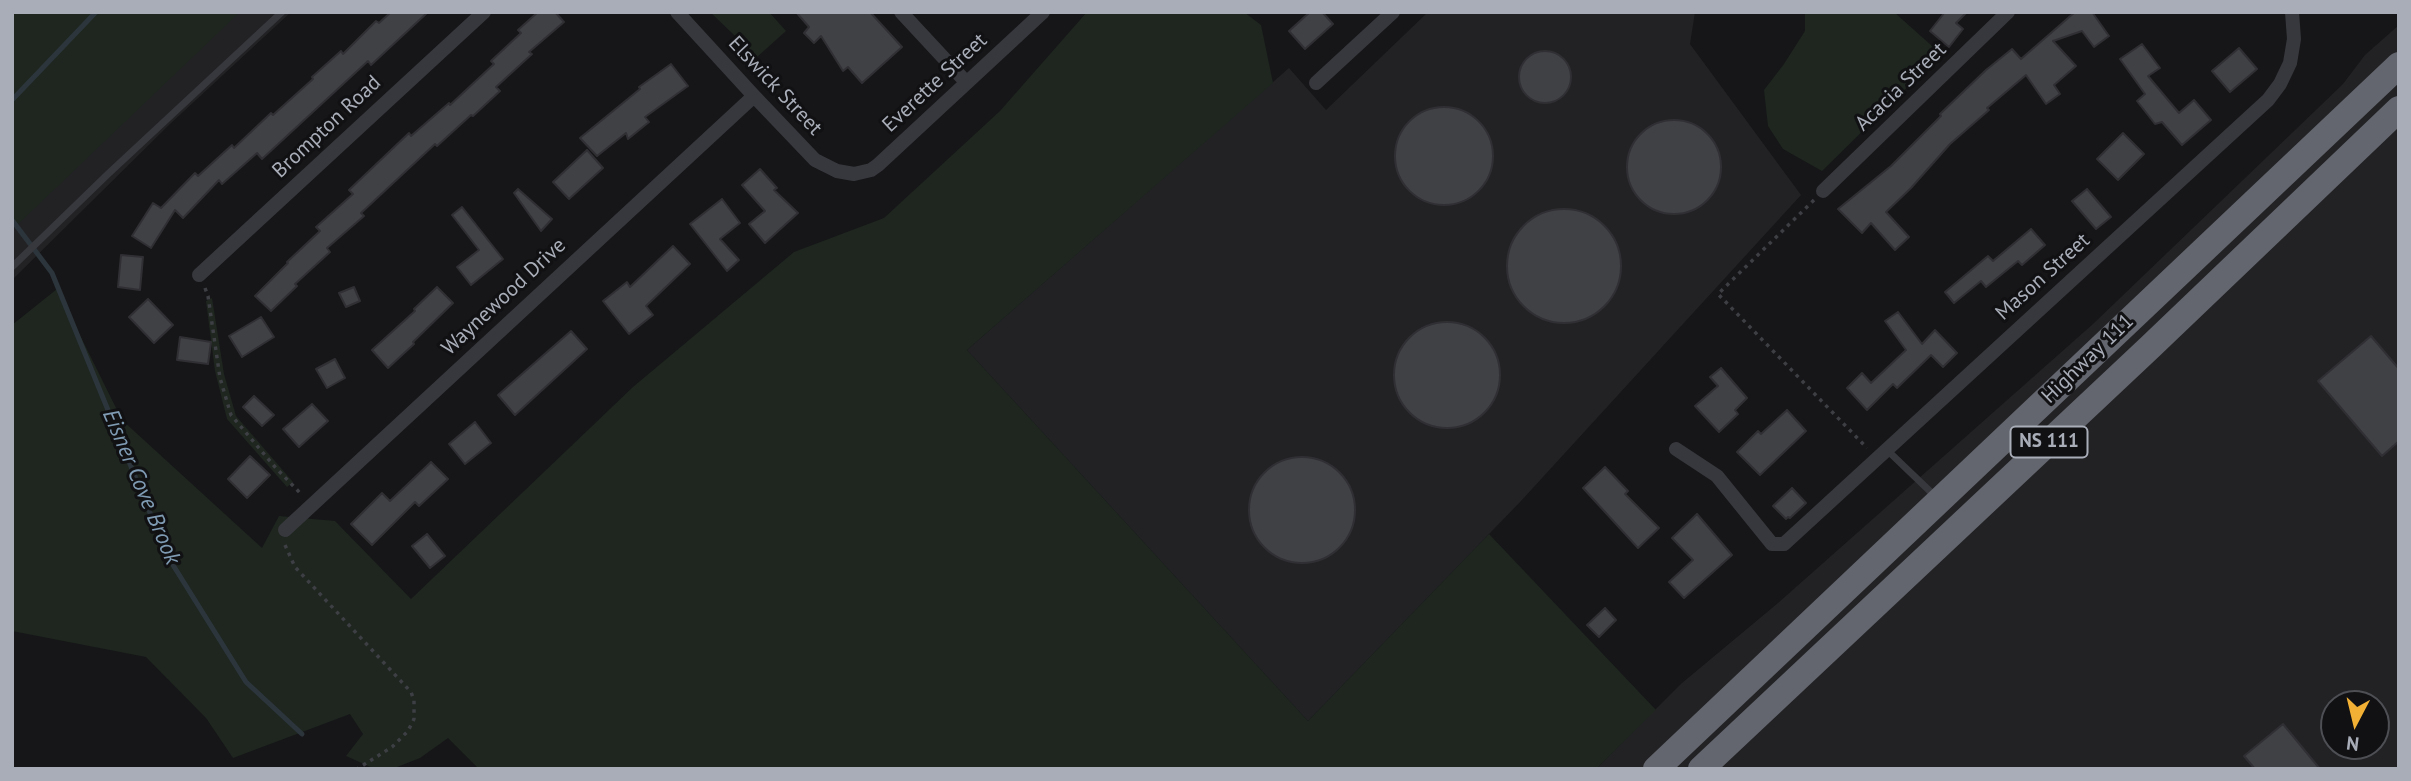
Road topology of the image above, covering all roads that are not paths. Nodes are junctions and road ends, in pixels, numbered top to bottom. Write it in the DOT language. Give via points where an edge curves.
graph roads {
  1 [pos="282,12"];
  2 [pos="484,12"];
  3 [pos="677,12"];
  4 [pos="901,12"];
  5 [pos="1043,12"];
  6 [pos="1393,12"];
  7 [pos="2008,12"];
  8 [pos="2293,16"];
  9 [pos="2399,65"];
  10 [pos="966,82"];
  11 [pos="1316,83"];
  12 [pos="754,96"];
  13 [pos="2399,109"];
  14 [pos="851,173"];
  15 [pos="1823,191"];
  16 [pos="12,267"];
  17 [pos="200,275"];
  18 [pos="1676,449"];
  19 [pos="1883,455"];
  20 [pos="1939,500"];
  21 [pos="285,530"];
  22 [pos="1656,769"];
  23 [pos="1701,769"];
  1 -- 16 [label="lane"];
  2 -- 17 [label="street, Brompton Road"];
  3 -- 12 [label="street, Elswick Street"];
  4 -- 10 [label="street"];
  5 -- 10 [label="street, Everette Street"];
  6 -- 11 [label="street"];
  7 -- 15 [label="street, Acacia Street"];
  8 -- 19 [label="street, Mason Street" via="2290,63 2267,100"];
  9 -- 20 [label="highway, Highway 111 / NS 111"];
  10 -- 14 [label="street, Everette Street" via="878,165"];
  12 -- 14 [label="street, Elswick Street" via="816,160"];
  12 -- 21 [label="street, Waynewood Drive"];
  13 -- 23 [label="highway, Highway 111 / NS 111"];
  18 -- 19 [label="street, Mason Street" via="1717,476 1772,544 1784,544"];
  19 -- 20 [label="lane"];
  20 -- 22 [label="highway, Highway 111 / NS 111"];
}
